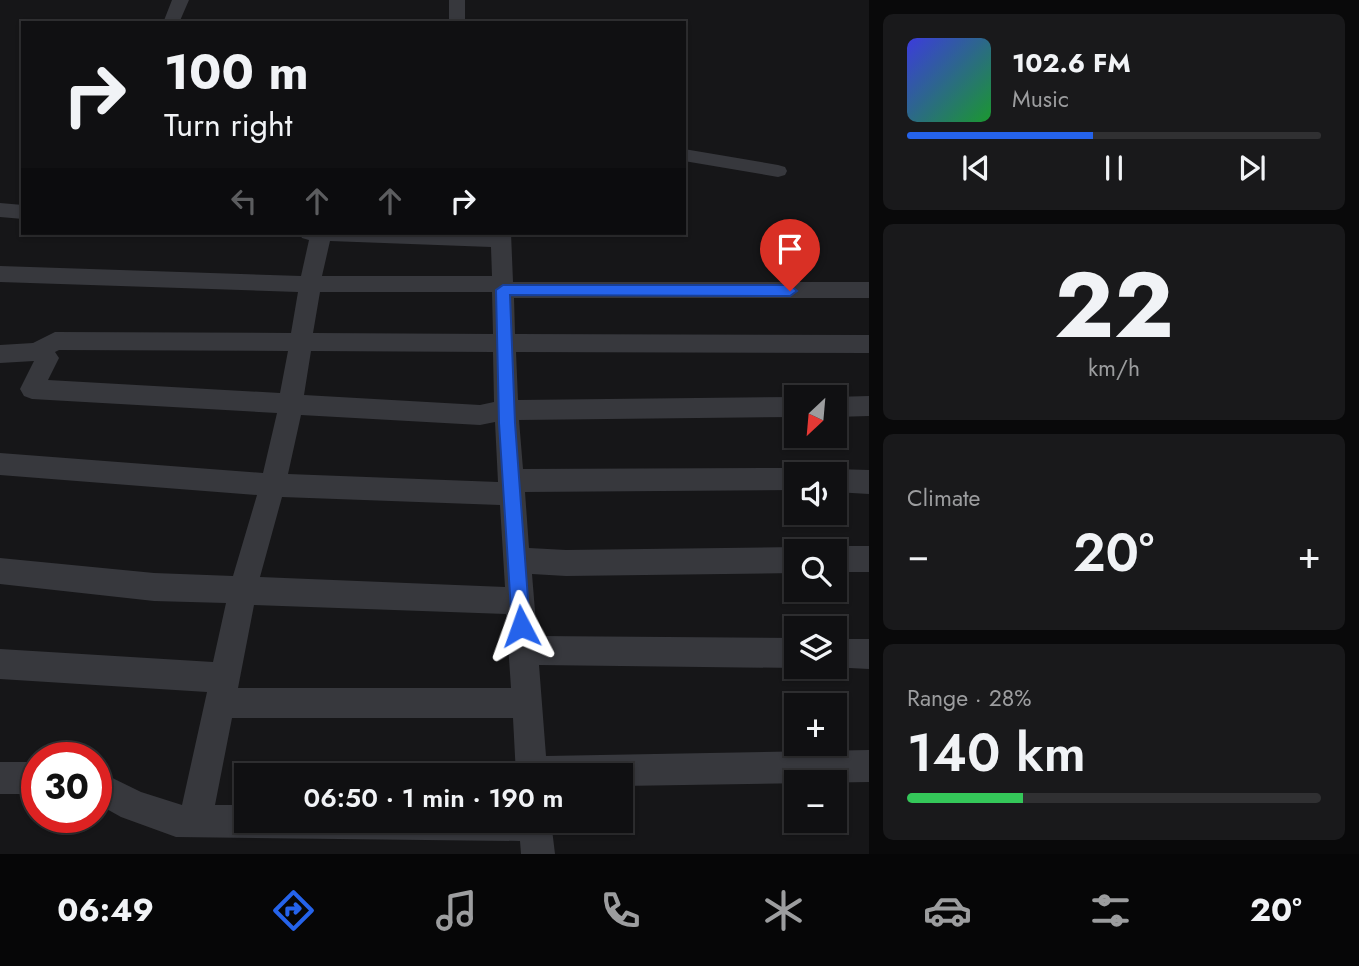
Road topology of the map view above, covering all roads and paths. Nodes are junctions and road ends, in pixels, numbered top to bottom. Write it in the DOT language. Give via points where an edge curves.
graph roads {
  1 [pos="181,0"];
  2 [pos="457,0"];
  3 [pos="172,21"];
  4 [pos="457,21"];
  5 [pos="686,155"];
  6 [pos="778,172"];
  7 [pos="0,210"];
  8 [pos="21,212"];
  9 [pos="322,235"];
  10 [pos="441,235"];
  11 [pos="501,236"];
  12 [pos="0,274"];
  13 [pos="310,284"];
  14 [pos="502,287"];
  15 [pos="869,291"];
  16 [pos="300,341"];
  17 [pos="504,341"];
  18 [pos="869,344"];
  19 [pos="37,352"];
  20 [pos="0,354"];
  21 [pos="289,405"];
  22 [pos="869,406"];
  23 [pos="784,407"];
  24 [pos="847,407"];
  25 [pos="506,410"];
  26 [pos="0,464"];
  27 [pos="784,480"];
  28 [pos="847,481"];
  29 [pos="869,481"];
  30 [pos="274,485"];
  31 [pos="511,487"];
  32 [pos="847,559"];
  33 [pos="869,559"];
  34 [pos="516,560"];
  35 [pos="784,560"];
  36 [pos="0,571"];
  37 [pos="243,590"];
  38 [pos="519,601"];
  39 [pos="523,650"];
  40 [pos="784,653"];
  41 [pos="847,654"];
  42 [pos="869,654"];
  43 [pos="0,664"];
  44 [pos="222,691"];
  45 [pos="527,703"];
  46 [pos="531,763"];
  47 [pos="869,766"];
  48 [pos="633,772"];
  49 [pos="0,778"];
  50 [pos="21,778"];
  51 [pos="112,794"];
  52 [pos="195,822"];
  53 [pos="234,823"];
  1 -- 3 [label="street"];
  2 -- 4 [label="street"];
  5 -- 6 [label="street"];
  7 -- 8 [label="street"];
  9 -- 13 [label="street"];
  10 -- 11 [label="street"];
  11 -- 14 [label="street"];
  12 -- 13 [label="street"];
  13 -- 14 [label="street"];
  13 -- 16 [label="street"];
  14 -- 15 [label="street"];
  14 -- 17 [label="street"];
  16 -- 17 [label="street"];
  16 -- 19 [label="street" via="55,341"];
  16 -- 21 [label="street"];
  17 -- 18 [label="street"];
  17 -- 25 [label="street"];
  19 -- 20 [label="street"];
  19 -- 21 [label="street" via="47,358 32,389"];
  21 -- 25 [label="street" via="481,415"];
  21 -- 30 [label="street"];
  22 -- 24 [label="street"];
  23 -- 25 [label="street"];
  25 -- 31 [label="street"];
  26 -- 30 [label="street"];
  27 -- 31 [label="street"];
  28 -- 29 [label="street"];
  30 -- 31 [label="street"];
  30 -- 37 [label="street"];
  31 -- 34 [label="street"];
  32 -- 33 [label="street"];
  34 -- 35 [label="street"];
  34 -- 38 [label="street"];
  36 -- 37 [label="street" via="154,587"];
  37 -- 38 [label="street"];
  37 -- 44 [label="street"];
  38 -- 39 [label="street"];
  39 -- 40 [label="street"];
  39 -- 45 [label="street"];
  41 -- 42 [label="street"];
  43 -- 44 [label="street"];
  44 -- 45 [label="street"];
  44 -- 52 [label="street"];
  45 -- 46 [label="street"];
  47 -- 48 [label="street"];
  49 -- 50 [label="street"];
  51 -- 52 [label="street" via="176,821"];
  52 -- 53 [label="street"];
}
